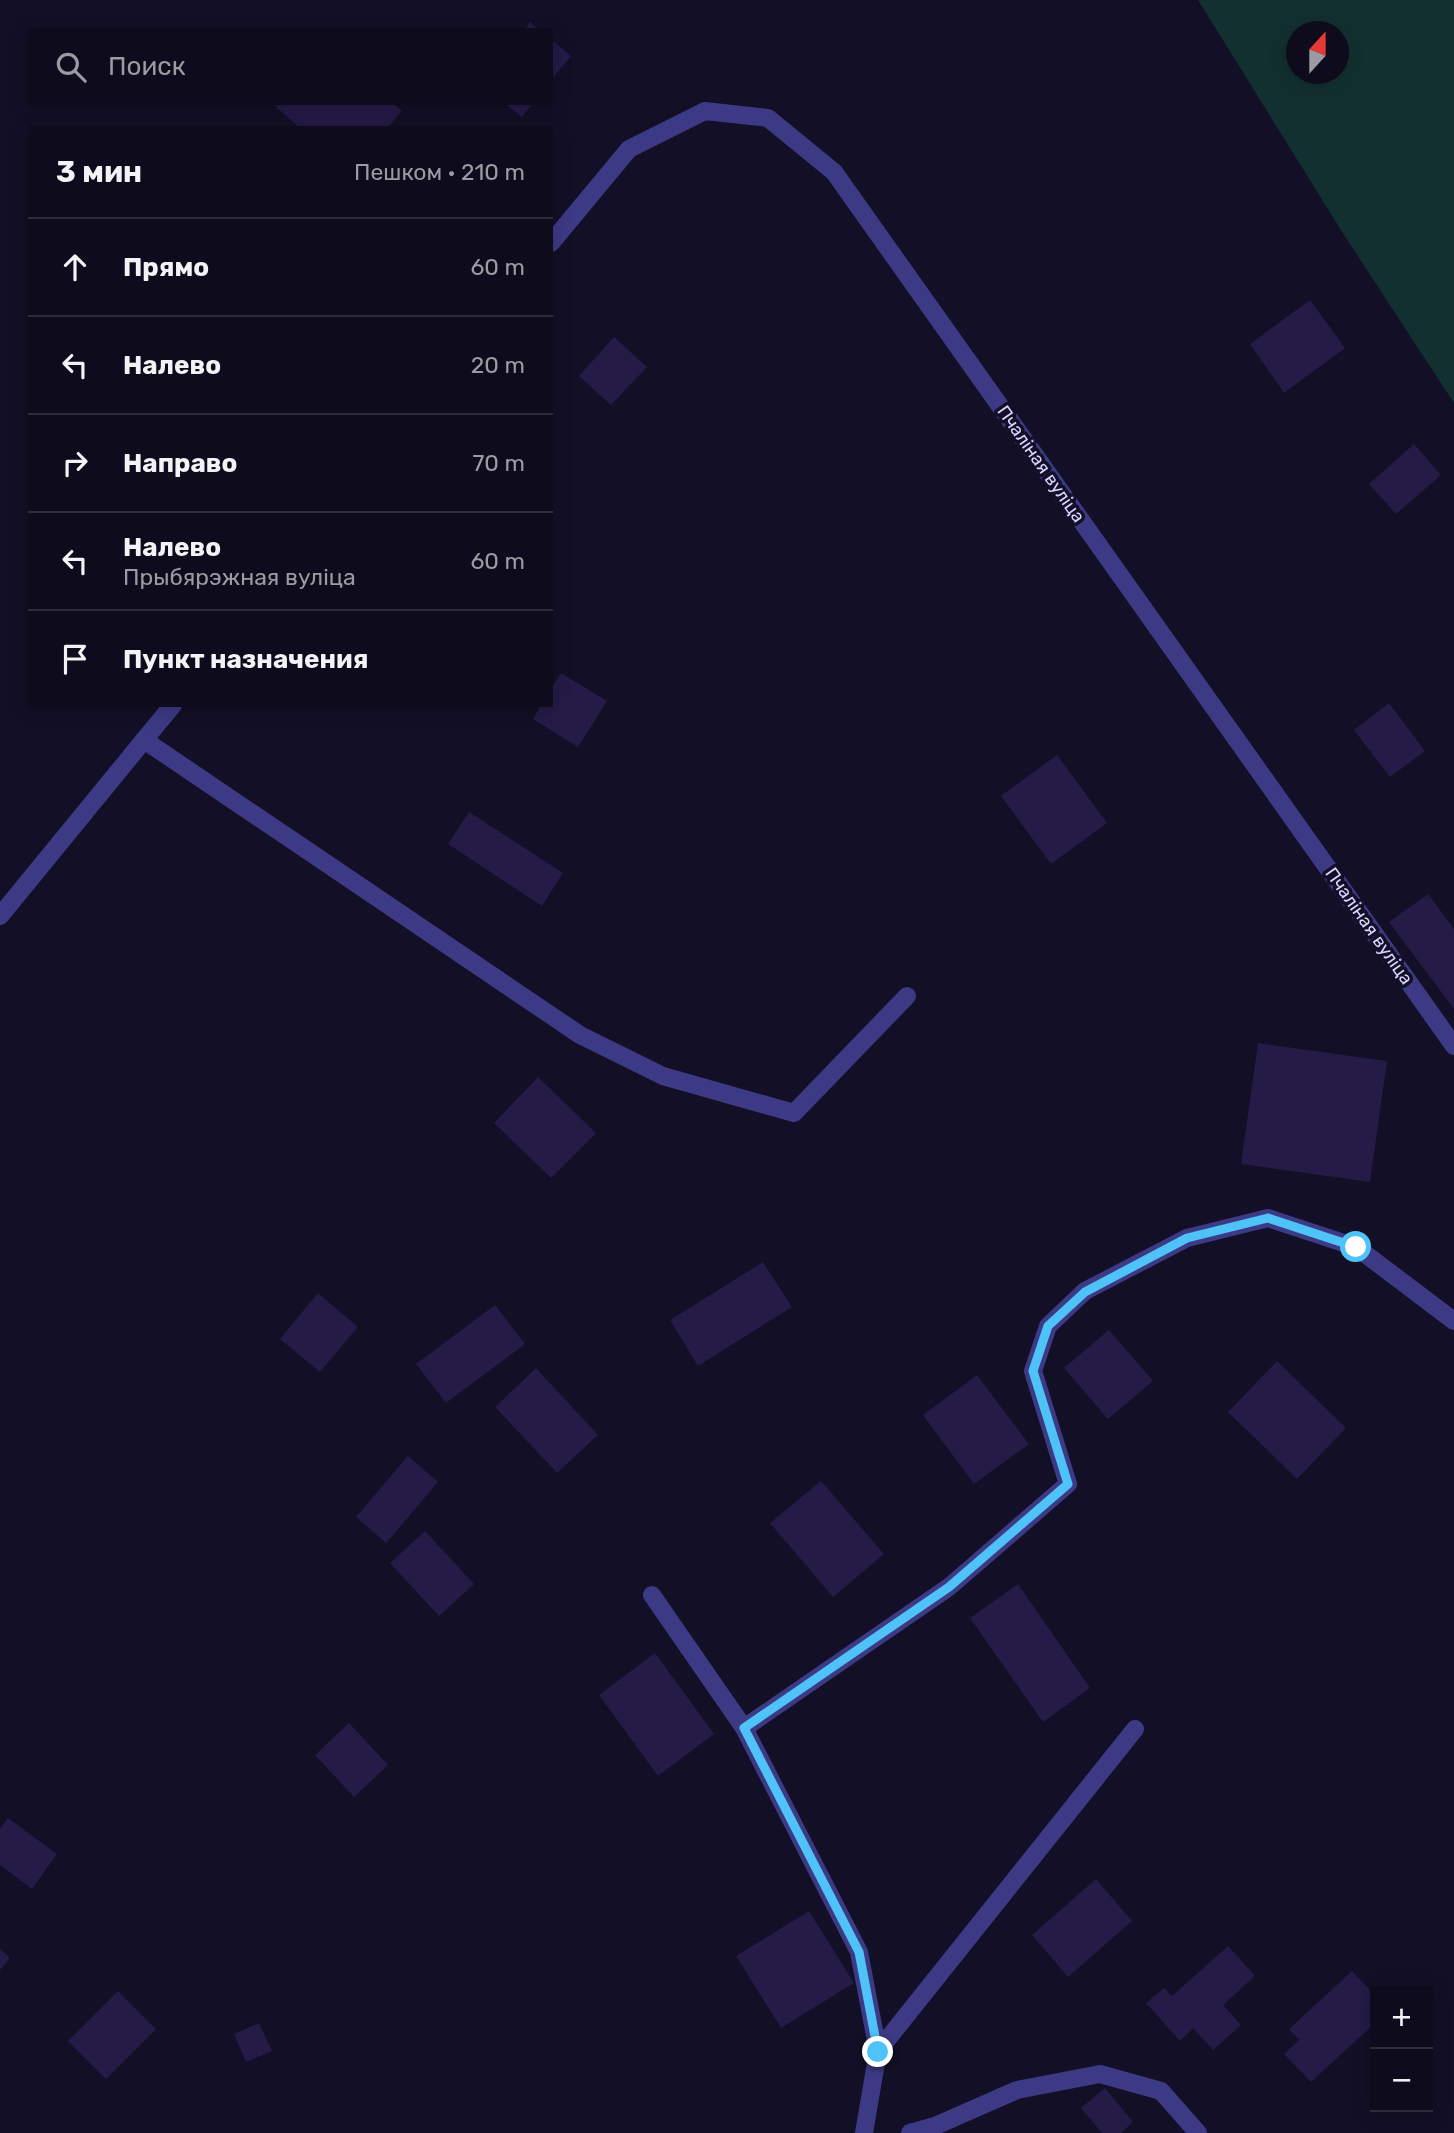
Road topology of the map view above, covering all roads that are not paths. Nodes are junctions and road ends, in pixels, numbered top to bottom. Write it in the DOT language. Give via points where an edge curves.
graph roads {
  1 [pos="553,241"];
  2 [pos="171,707"];
  3 [pos="144,740"];
  4 [pos="0,916"];
  5 [pos="907,996"];
  6 [pos="1454,1046"];
  7 [pos="1454,1321"];
  8 [pos="652,1595"];
  9 [pos="744,1728"];
  10 [pos="1135,1729"];
  11 [pos="878,2052"];
  12 [pos="864,2133"];
  13 [pos="910,2133"];
  14 [pos="1198,2133"];
  1 -- 6 [label="street, Пчаліная вуліца" via="629,149 705,111 768,118 834,172"];
  2 -- 3 [label="street"];
  3 -- 4 [label="street"];
  3 -- 5 [label="street" via="580,1035 663,1076 794,1113"];
  7 -- 9 [label="street" via="1356,1247 1268,1218 1187,1238 1085,1292 1048,1326 1033,1371 1068,1484 949,1587"];
  8 -- 9 [label="street"];
  9 -- 11 [label="street" via="859,1952"];
  10 -- 11 [label="street"];
  11 -- 12 [label="street"];
  13 -- 14 [label="street" via="1017,2090 1100,2074 1161,2091"];
}
